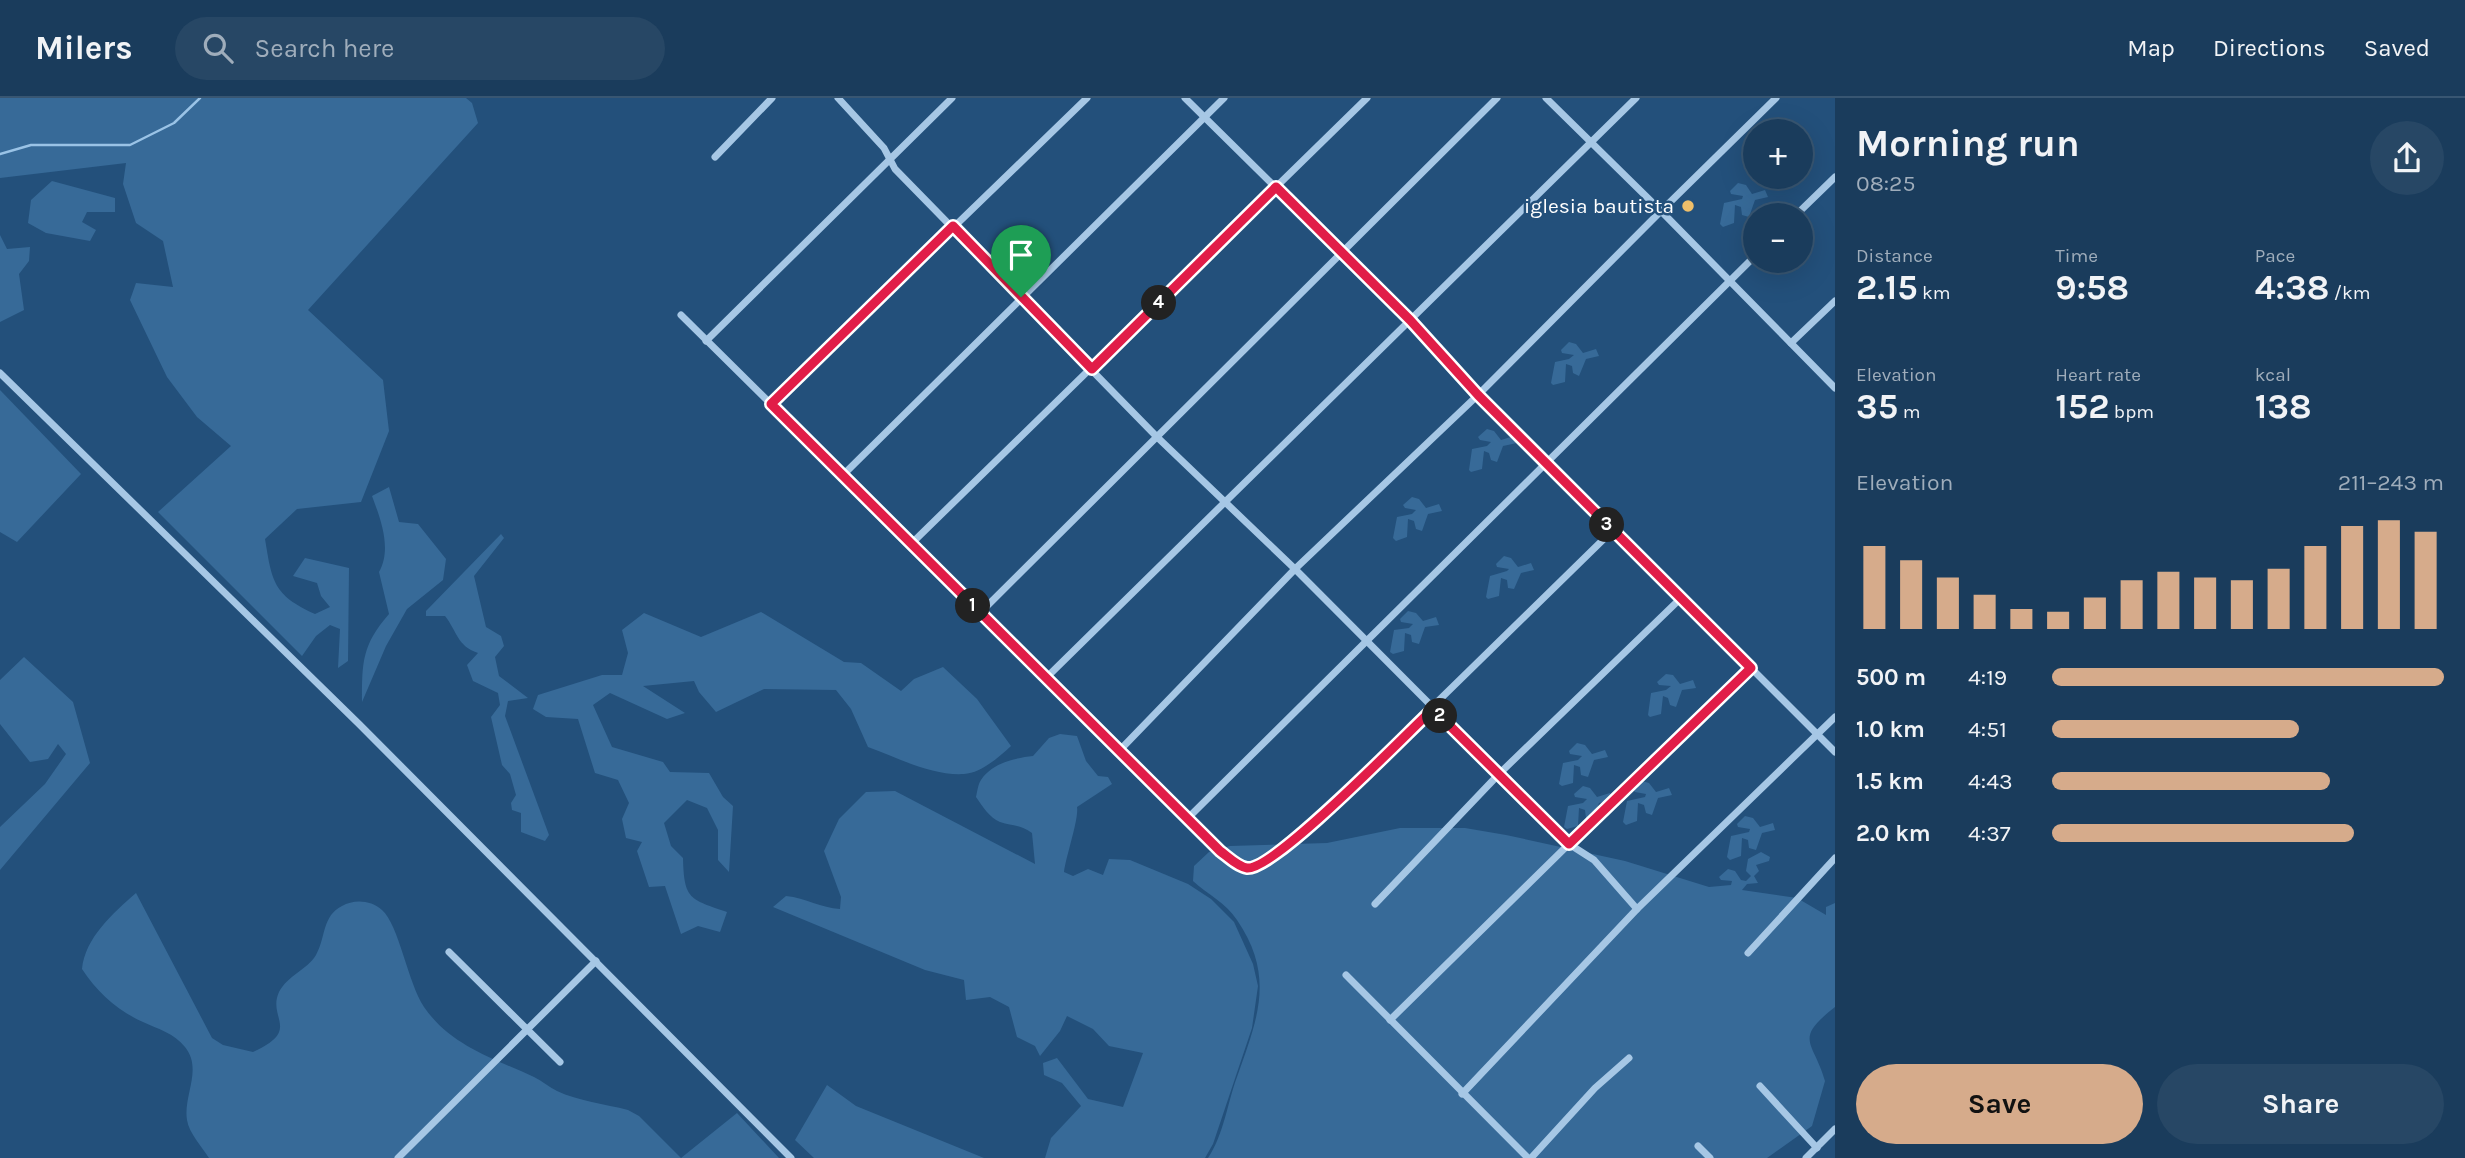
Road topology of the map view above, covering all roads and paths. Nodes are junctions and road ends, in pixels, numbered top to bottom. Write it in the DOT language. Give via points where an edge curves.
graph roads {
  1 [pos="772,98"];
  2 [pos="838,98"];
  3 [pos="952,98"];
  4 [pos="1087,98"];
  5 [pos="1185,98"];
  6 [pos="1224,98"];
  7 [pos="1367,98"];
  8 [pos="1497,98"];
  9 [pos="1546,98"];
  10 [pos="1636,98"];
  11 [pos="1776,98"];
  12 [pos="1205,117"];
  13 [pos="1591,142"];
  14 [pos="715,157"];
  15 [pos="888,158"];
  16 [pos="1835,177"];
  17 [pos="1276,187"];
  18 [pos="1808,203"];
  19 [pos="1661,211"];
  20 [pos="953,226"];
  21 [pos="1341,251"];
  22 [pos="1743,268"];
  23 [pos="1729,281"];
  24 [pos="1021,297"];
  25 [pos="1835,301"];
  26 [pos="681,315"];
  27 [pos="1410,320"];
  28 [pos="706,341"];
  29 [pos="1791,343"];
  30 [pos="1092,369"];
  31 [pos="0,373"];
  32 [pos="1835,388"];
  33 [pos="1478,395"];
  34 [pos="771,404"];
  35 [pos="1156,436"];
  36 [pos="1546,464"];
  37 [pos="842,476"];
  38 [pos="1228,502"];
  39 [pos="1613,530"];
  40 [pos="911,544"];
  41 [pos="1295,569"];
  42 [pos="1681,598"];
  43 [pos="980,613"];
  44 [pos="1367,642"];
  45 [pos="1751,668"];
  46 [pos="1046,678"];
  47 [pos="1433,709"];
  48 [pos="1835,717"];
  49 [pos="1817,734"];
  50 [pos="1121,750"];
  51 [pos="1835,752"];
  52 [pos="1499,774"];
  53 [pos="1188,818"];
  54 [pos="1569,844"];
  55 [pos="1835,858"];
  56 [pos="1375,904"];
  57 [pos="1637,909"];
  58 [pos="449,952"];
  59 [pos="1748,953"];
  60 [pos="596,961"];
  61 [pos="1346,975"];
  62 [pos="1390,1020"];
  63 [pos="527,1030"];
  64 [pos="1629,1058"];
  65 [pos="560,1062"];
  66 [pos="1760,1086"];
  67 [pos="1462,1094"];
  68 [pos="1835,1129"];
  69 [pos="1698,1146"];
  70 [pos="1817,1148"];
  71 [pos="398,1158"];
  72 [pos="791,1158"];
  73 [pos="1529,1158"];
  74 [pos="1710,1158"];
  75 [pos="1806,1158"];
  1 -- 14 [label="street"];
  2 -- 15 [label="street" via="864,123"];
  3 -- 15 [label="street"];
  4 -- 20 [label="street"];
  5 -- 12 [label="street"];
  6 -- 12 [label="street"];
  7 -- 17 [label="street"];
  8 -- 21 [label="street"];
  9 -- 13 [label="street"];
  10 -- 13 [label="street"];
  11 -- 19 [label="street"];
  12 -- 17 [label="street"];
  12 -- 24 [label="street"];
  13 -- 19 [label="street"];
  13 -- 27 [label="street"];
  15 -- 20 [label="street"];
  15 -- 28 [label="street"];
  16 -- 18 [label="street"];
  17 -- 21 [label="street"];
  17 -- 30 [label="street"];
  19 -- 23 [label="street"];
  19 -- 33 [label="street"];
  20 -- 24 [label="street"];
  20 -- 34 [label="street"];
  21 -- 27 [label="street"];
  21 -- 35 [label="street"];
  22 -- 23 [label="street"];
  23 -- 29 [label="street"];
  23 -- 36 [label="street"];
  24 -- 30 [label="street"];
  24 -- 37 [label="street"];
  25 -- 29 [label="street"];
  26 -- 28 [label="street"];
  27 -- 33 [label="street"];
  27 -- 38 [label="street"];
  28 -- 34 [label="street"];
  29 -- 32 [label="street"];
  30 -- 35 [label="street"];
  30 -- 40 [label="street"];
  31 -- 60 [label="street"];
  33 -- 36 [label="street"];
  33 -- 41 [label="street"];
  34 -- 37 [label="street"];
  35 -- 38 [label="street"];
  35 -- 43 [label="street"];
  36 -- 39 [label="street"];
  36 -- 44 [label="street"];
  37 -- 40 [label="street"];
  38 -- 41 [label="street"];
  38 -- 46 [label="street"];
  39 -- 42 [label="street"];
  39 -- 47 [label="street"];
  40 -- 43 [label="street"];
  41 -- 44 [label="street"];
  41 -- 50 [label="street"];
  42 -- 45 [label="street"];
  42 -- 52 [label="street"];
  43 -- 46 [label="street"];
  44 -- 47 [label="street"];
  44 -- 53 [label="street"];
  45 -- 49 [label="street"];
  45 -- 54 [label="street"];
  46 -- 50 [label="street"];
  47 -- 52 [label="street"];
  47 -- 53 [label="street" via="1294,842 1259,866 1246,868 1237,863"];
  48 -- 49 [label="street"];
  49 -- 51 [label="street"];
  49 -- 57 [label="street"];
  50 -- 53 [label="street"];
  52 -- 54 [label="street"];
  52 -- 56 [label="street"];
  54 -- 57 [label="street" via="1594,860"];
  54 -- 62 [label="street"];
  55 -- 59 [label="street"];
  57 -- 67 [label="street"];
  58 -- 63 [label="street"];
  60 -- 63 [label="street"];
  60 -- 72 [label="street"];
  61 -- 62 [label="street"];
  62 -- 67 [label="street"];
  63 -- 65 [label="street"];
  63 -- 71 [label="street"];
  64 -- 73 [label="street"];
  66 -- 70 [label="street"];
  67 -- 73 [label="street"];
  68 -- 70 [label="street"];
  69 -- 74 [label="street"];
  70 -- 75 [label="street"];
}
